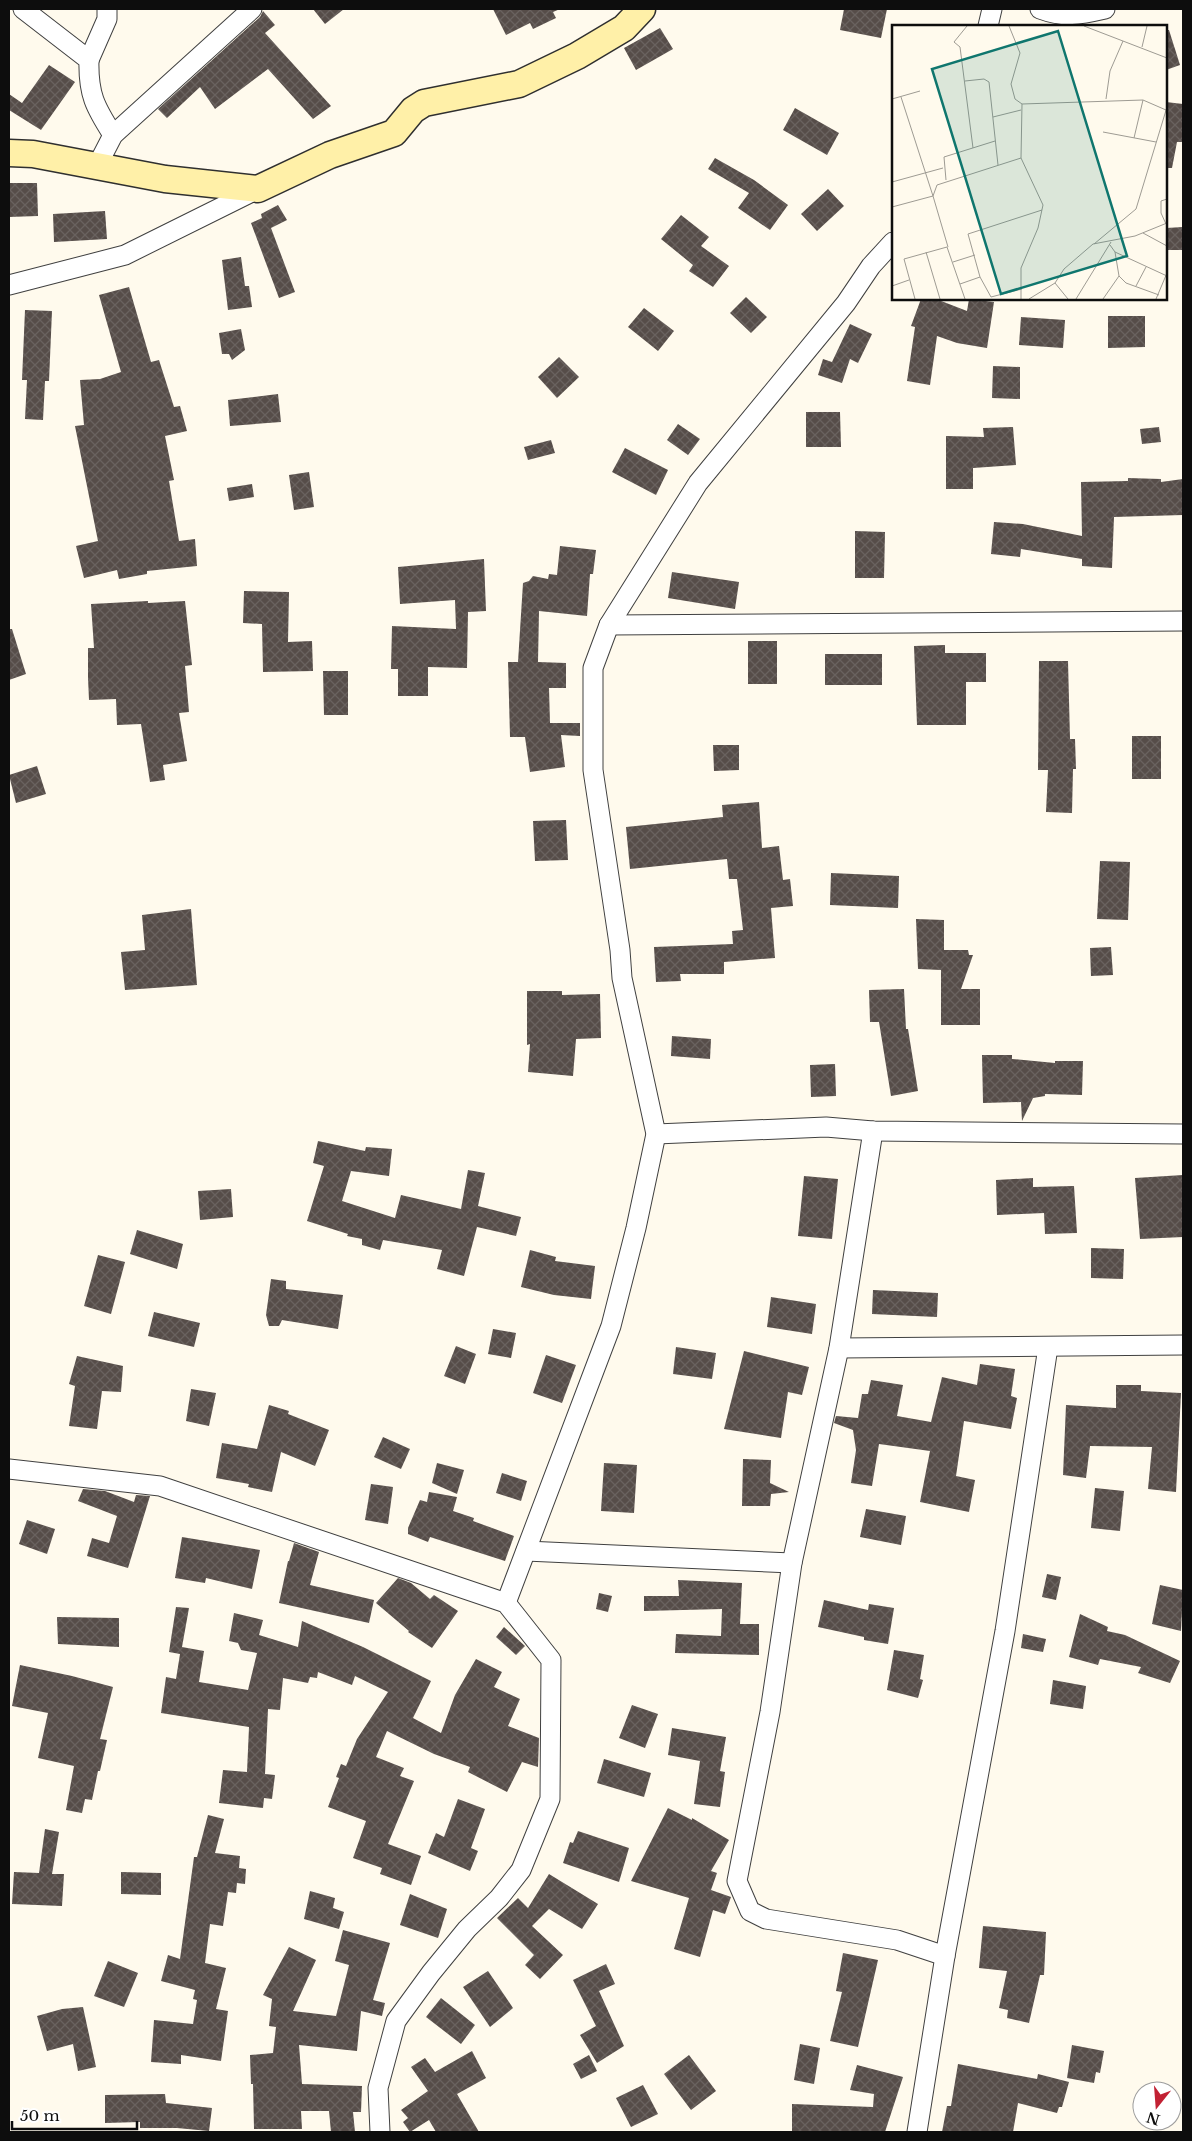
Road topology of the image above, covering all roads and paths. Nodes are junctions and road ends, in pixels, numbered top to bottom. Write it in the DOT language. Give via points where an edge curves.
graph roads {
  1 [pos="23,9"];
  2 [pos="107,9"];
  3 [pos="252,9"];
  4 [pos="642,9"];
  5 [pos="992,9"];
  6 [pos="1040,9"];
  7 [pos="1105,9"];
  8 [pos="988,25"];
  9 [pos="89,60"];
  10 [pos="113,135"];
  11 [pos="9,153"];
  12 [pos="97,166"];
  13 [pos="258,189"];
  14 [pos="892,243"];
  15 [pos="9,285"];
  16 [pos="1183,621"];
  17 [pos="610,625"];
  18 [pos="873,1130"];
  19 [pos="656,1134"];
  20 [pos="1183,1134"];
  21 [pos="1183,1345"];
  22 [pos="1048,1347"];
  23 [pos="839,1348"];
  24 [pos="9,1469"];
  25 [pos="526,1551"];
  26 [pos="792,1563"];
  27 [pos="506,1603"];
  28 [pos="945,1956"];
  29 [pos="380,2132"];
  30 [pos="917,2132"];
  1 -- 9 [label="street"];
  2 -- 9 [label="street" via="107,20"];
  3 -- 10 [label="street"];
  4 -- 13 [label="street" via="624,28 577,56 519,84 424,103 413,110 394,133 330,155"];
  5 -- 8 [label="street"];
  6 -- 7 [label="street" via="1067,16"];
  9 -- 10 [label="street" via="88,78 95,107"];
  10 -- 12 [label="street"];
  11 -- 12 [label="street" via="33,154"];
  12 -- 13 [label="street" via="165,179"];
  13 -- 15 [label="street" via="125,256"];
  14 -- 17 [label="street" via="698,483"];
  16 -- 17 [label="street"];
  17 -- 19 [label="street" via="593,668 593,770 622,978"];
  18 -- 19 [label="street" via="826,1127"];
  18 -- 20 [label="street"];
  18 -- 23 [label="street"];
  19 -- 25 [label="street" via="611,1326"];
  21 -- 22 [label="street"];
  22 -- 23 [label="street"];
  22 -- 28 [label="street" via="1005,1631"];
  23 -- 26 [label="street"];
  24 -- 27 [label="street" via="160,1486"];
  25 -- 26 [label="street"];
  25 -- 27 [label="street"];
  26 -- 28 [label="street" via="770,1712 737,1881 744,1901 750,1911 766,1919 896,1940"];
  27 -- 29 [label="street" via="551,1660 550,1799 521,1870 431,1972 396,2021 378,2088"];
  28 -- 30 [label="street"];
}
